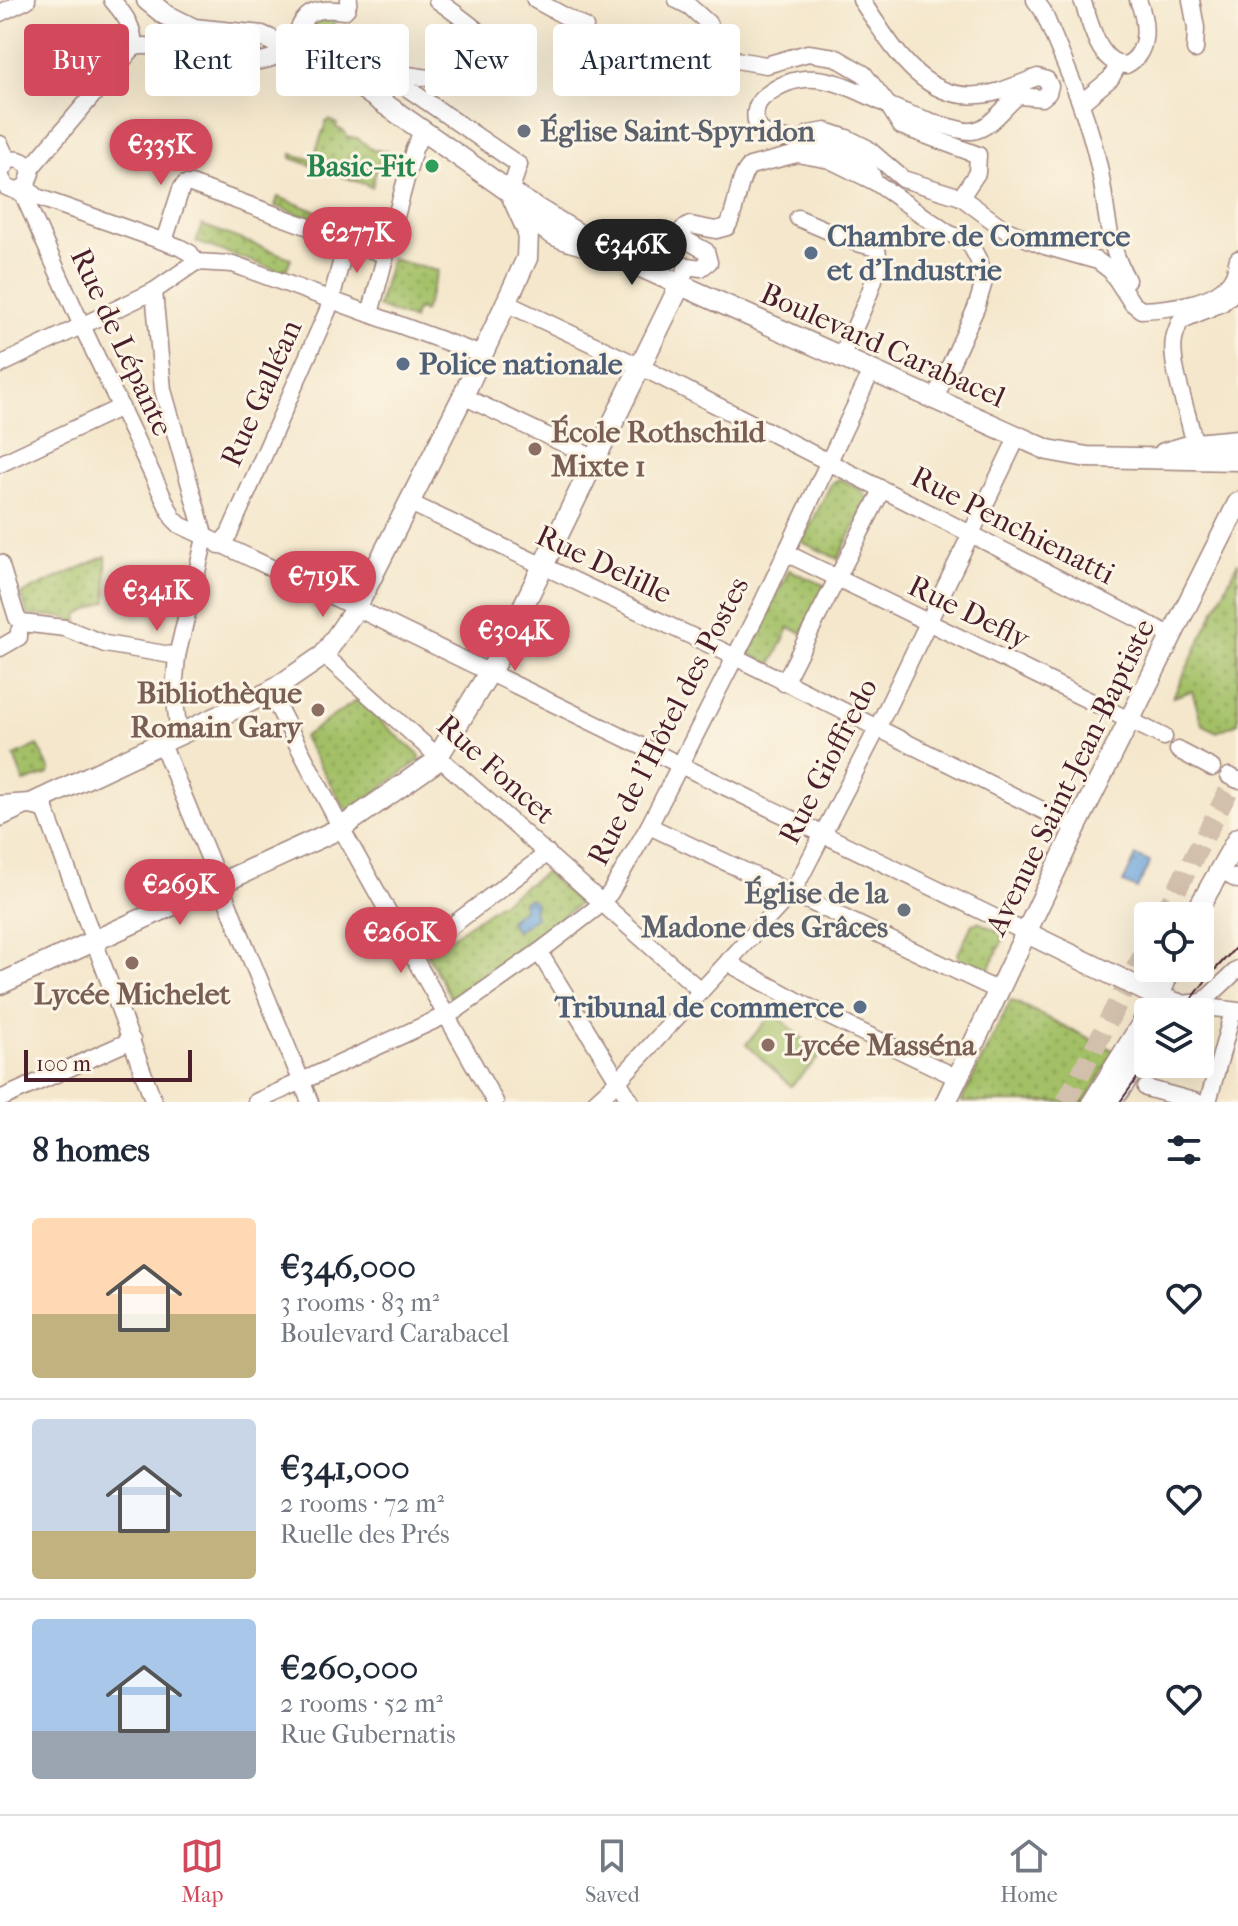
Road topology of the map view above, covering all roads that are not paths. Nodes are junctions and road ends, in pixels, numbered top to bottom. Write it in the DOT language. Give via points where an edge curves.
graph roads {
  1 [pos="27,0"];
  2 [pos="112,0"];
  3 [pos="147,0"];
  4 [pos="349,0"];
  5 [pos="437,0"];
  6 [pos="535,0"];
  7 [pos="677,0"];
  8 [pos="861,0"];
  9 [pos="1035,0"];
  10 [pos="1082,0"];
  11 [pos="1138,0"];
  12 [pos="1191,0"];
  13 [pos="0,13"];
  14 [pos="126,17"];
  15 [pos="301,24"];
  16 [pos="579,24"];
  17 [pos="145,36"];
  18 [pos="276,42"];
  19 [pos="145,47"];
  20 [pos="133,48"];
  21 [pos="1195,50"];
  22 [pos="1118,65"];
  23 [pos="374,96"];
  24 [pos="1081,103"];
  25 [pos="888,105"];
  26 [pos="423,130"];
  27 [pos="802,142"];
  28 [pos="0,144"];
  29 [pos="30,169"];
  30 [pos="2,173"];
  31 [pos="875,182"];
  32 [pos="24,188"];
  33 [pos="510,192"];
  34 [pos="961,197"];
  35 [pos="798,218"];
  36 [pos="557,239"];
  37 [pos="164,241"];
  38 [pos="347,241"];
  39 [pos="603,250"];
  40 [pos="386,255"];
  41 [pos="527,258"];
  42 [pos="1238,259"];
  43 [pos="196,262"];
  44 [pos="680,285"];
  45 [pos="1238,289"];
  46 [pos="154,291"];
  47 [pos="330,300"];
  48 [pos="506,303"];
  49 [pos="1137,307"];
  50 [pos="370,314"];
  51 [pos="82,326"];
  52 [pos="482,355"];
  53 [pos="840,359"];
  54 [pos="0,365"];
  55 [pos="641,367"];
  56 [pos="871,372"];
  57 [pos="463,396"];
  58 [pos="934,401"];
  59 [pos="121,407"];
  60 [pos="1017,438"];
  61 [pos="1238,440"];
  62 [pos="1196,451"];
  63 [pos="596,459"];
  64 [pos="1238,460"];
  65 [pos="829,463"];
  66 [pos="0,464"];
  67 [pos="882,490"];
  68 [pos="408,502"];
  69 [pos="1238,503"];
  70 [pos="970,534"];
  71 [pos="212,541"];
  72 [pos="786,553"];
  73 [pos="0,563"];
  74 [pos="544,565"];
  75 [pos="838,579"];
  76 [pos="356,608"];
  77 [pos="928,623"];
  78 [pos="0,636"];
  79 [pos="1172,636"];
  80 [pos="0,648"];
  81 [pos="324,655"];
  82 [pos="177,656"];
  83 [pos="734,657"];
  84 [pos="490,673"];
  85 [pos="784,683"];
  86 [pos="270,692"];
  87 [pos="1129,721"];
  88 [pos="877,729"];
  89 [pos="170,740"];
  90 [pos="1163,740"];
  91 [pos="1179,748"];
  92 [pos="440,756"];
  93 [pos="680,766"];
  94 [pos="1214,766"];
  95 [pos="0,806"];
  96 [pos="38,806"];
  97 [pos="0,818"];
  98 [pos="649,826"];
  99 [pos="1076,827"];
  100 [pos="341,828"];
  101 [pos="822,835"];
  102 [pos="1238,838"];
  103 [pos="548,853"];
  104 [pos="219,884"];
  105 [pos="790,894"];
  106 [pos="603,902"];
  107 [pos="1202,902"];
  108 [pos="1027,933"];
  109 [pos="94,941"];
  110 [pos="539,952"];
  111 [pos="413,955"];
  112 [pos="729,960"];
  113 [pos="1238,969"];
  114 [pos="0,984"];
  115 [pos="701,991"];
  116 [pos="999,991"];
  117 [pos="1140,998"];
  118 [pos="1207,998"];
  119 [pos="1214,1008"];
  120 [pos="1236,1011"];
  121 [pos="447,1015"];
  122 [pos="132,1040"];
  123 [pos="1134,1044"];
  124 [pos="1134,1051"];
  125 [pos="1134,1055"];
  126 [pos="1128,1061"];
  127 [pos="1134,1069"];
  128 [pos="958,1078"];
  129 [pos="301,1081"];
  130 [pos="618,1081"];
  131 [pos="1146,1088"];
  132 [pos="0,1099"];
  133 [pos="154,1102"];
  134 [pos="256,1102"];
  135 [pos="310,1102"];
  136 [pos="495,1102"];
  137 [pos="595,1102"];
  138 [pos="631,1102"];
  139 [pos="946,1102"];
  140 [pos="1093,1102"];
  141 [pos="1101,1102"];
  142 [pos="1111,1102"];
  143 [pos="1197,1102"];
  144 [pos="1208,1102"];
  1 -- 13 [label="street"];
  2 -- 14 [label="street"];
  3 -- 18 [label="main road" via="194,29 262,36"];
  4 -- 15 [label="street" via="344,11 320,8"];
  5 -- 33 [label="street" via="489,42 490,60 442,80 412,74 404,86 519,165"];
  6 -- 16 [label="street"];
  7 -- 25 [label="street" via="708,23 721,47 736,60 766,65 808,53 835,57 864,74"];
  8 -- 25 [label="street" via="911,69 941,89 980,95 1038,77 1050,86 1042,98 1015,98 975,131"];
  9 -- 24 [label="street"];
  10 -- 22 [label="street" via="1104,55"];
  11 -- 22 [label="street" via="1143,14 1141,52 1132,62"];
  12 -- 21 [label="street"];
  14 -- 17 [label="street"];
  14 -- 20 [label="street"];
  19 -- 20 [label="street"];
  20 -- 29 [label="street"];
  22 -- 24 [label="street" via="1111,78"];
  23 -- 26 [label="main road"];
  24 -- 49 [label="street" via="1099,166 1109,240"];
  25 -- 27 [label="street" via="826,79 793,82 763,97 755,116 759,128"];
  25 -- 34 [label="street" via="901,126 978,155 977,173"];
  26 -- 33 [label="main road"];
  26 -- 40 [label="street"];
  27 -- 31 [label="street" via="838,147 865,162"];
  27 -- 34 [label="street" via="809,134 826,131 847,138 903,179"];
  28 -- 30 [label="street"];
  29 -- 30 [label="street" via="23,161"];
  29 -- 32 [label="street"];
  30 -- 32 [label="street" via="6,187"];
  31 -- 44 [label="street" via="805,154 750,166 727,227 683,229 687,242 710,258 701,268 687,266"];
  31 -- 58 [label="street" via="969,242 978,259 984,282 976,308"];
  32 -- 37 [label="street"];
  32 -- 51 [label="street, Rue de Lépante"];
  33 -- 36 [label="main road, Boulevard Carabacel" via="537,225"];
  33 -- 39 [label="main road, Boulevard Carabacel"];
  33 -- 41 [label="main road" via="528,232"];
  34 -- 49 [label="street" via="1004,229 1098,261"];
  35 -- 53 [label="street" via="880,253"];
  36 -- 39 [label="main road, Boulevard Carabacel"];
  36 -- 41 [label="main road"];
  37 -- 38 [label="street" via="181,189 188,183"];
  37 -- 43 [label="street" via="190,253"];
  38 -- 40 [label="street"];
  38 -- 47 [label="street, Rue Galléan"];
  39 -- 44 [label="main road, Boulevard Carabacel"];
  40 -- 50 [label="street"];
  41 -- 48 [label="main road"];
  42 -- 49 [label="street" via="1232,279 1217,293 1166,309"];
  43 -- 46 [label="street"];
  43 -- 47 [label="street" via="233,264"];
  44 -- 53 [label="main road, Boulevard Carabacel"];
  44 -- 55 [label="main road"];
  45 -- 62 [label="street" via="1222,303 1180,321 1174,339 1174,361"];
  46 -- 51 [label="street"];
  46 -- 71 [label="street" via="163,390 194,503"];
  47 -- 50 [label="street"];
  47 -- 71 [label="street, Rue Galléan" via="229,534"];
  48 -- 52 [label="main road"];
  48 -- 55 [label="street, Rue Penchienatti"];
  50 -- 52 [label="street"];
  51 -- 54 [label="street"];
  51 -- 59 [label="street, Rue de Lépante"];
  52 -- 57 [label="main road"];
  53 -- 56 [label="main road, Boulevard Carabacel"];
  55 -- 63 [label="main road"];
  55 -- 65 [label="street, Rue Penchienatti"];
  56 -- 58 [label="main road, Boulevard Carabacel"];
  56 -- 65 [label="street, Rue de l'Hôtel des Postes"];
  57 -- 63 [label="street"];
  57 -- 68 [label="main road"];
  58 -- 60 [label="main road, Boulevard Carabacel"];
  59 -- 66 [label="street"];
  59 -- 71 [label="street, Rue de Lépante" via="173,518"];
  60 -- 62 [label="main road, Boulevard Carabacel" via="1068,455 1147,458"];
  60 -- 70 [label="street, Rue Gioffredo"];
  61 -- 62 [label="main road"];
  62 -- 64 [label="main road, Boulevard Carabacel"];
  63 -- 74 [label="main road"];
  65 -- 67 [label="street, Rue Penchienatti"];
  65 -- 72 [label="street, Rue de l'Hôtel des Postes"];
  67 -- 70 [label="street, Rue Penchienatti"];
  67 -- 75 [label="street"];
  68 -- 74 [label="street, Rue Delille"];
  68 -- 76 [label="main road"];
  69 -- 79 [label="main road, Avenue Saint-Jean-Baptiste"];
  70 -- 77 [label="street, Rue Gioffredo"];
  70 -- 79 [label="street, Rue Penchienatti"];
  71 -- 76 [label="street"];
  71 -- 82 [label="street, Rue Galléan" via="192,589"];
  72 -- 75 [label="street, Rue Defly"];
  72 -- 83 [label="street, Rue de l'Hôtel des Postes"];
  73 -- 82 [label="street" via="22,623 65,628 105,644"];
  74 -- 83 [label="street, Rue Delille"];
  74 -- 84 [label="main road"];
  75 -- 77 [label="street, Rue Defly"];
  75 -- 85 [label="street"];
  76 -- 81 [label="main road"];
  76 -- 84 [label="street"];
  77 -- 87 [label="street, Rue Defly"];
  77 -- 88 [label="street, Rue Gioffredo"];
  78 -- 80 [label="street" via="19,631 19,637"];
  79 -- 87 [label="main road, Avenue Saint-Jean-Baptiste"];
  81 -- 86 [label="main road"];
  81 -- 92 [label="street, Rue Foncet"];
  82 -- 89 [label="street, Rue Galléan"];
  83 -- 85 [label="street, Rue Delille"];
  83 -- 93 [label="street, Rue de l'Hôtel des Postes"];
  84 -- 92 [label="main road"];
  84 -- 93 [label="street"];
  85 -- 88 [label="street, Rue Delille"];
  86 -- 89 [label="main road"];
  86 -- 100 [label="street"];
  87 -- 90 [label="street, Rue Defly"];
  87 -- 99 [label="main road, Avenue Saint-Jean-Baptiste"];
  88 -- 99 [label="street, Rue Delille"];
  88 -- 101 [label="street, Rue Gioffredo"];
  89 -- 96 [label="main road"];
  89 -- 104 [label="street, Rue Galléan"];
  91 -- 94 [label="street"];
  92 -- 100 [label="main road"];
  92 -- 103 [label="street, Rue Foncet"];
  93 -- 98 [label="street, Rue de l'Hôtel des Postes"];
  93 -- 101 [label="street"];
  95 -- 96 [label="main road"];
  96 -- 97 [label="street"];
  96 -- 109 [label="street"];
  98 -- 105 [label="street"];
  98 -- 106 [label="street, Rue de l'Hôtel des Postes"];
  99 -- 108 [label="main road, Avenue Saint-Jean-Baptiste"];
  100 -- 104 [label="main road"];
  100 -- 111 [label="street"];
  101 -- 105 [label="street, Rue Gioffredo"];
  101 -- 108 [label="street"];
  102 -- 107 [label="main road"];
  103 -- 106 [label="street, Rue Foncet"];
  103 -- 111 [label="street"];
  104 -- 109 [label="main road"];
  104 -- 129 [label="street, Rue Galléan"];
  105 -- 112 [label="street, Rue Gioffredo"];
  105 -- 116 [label="street"];
  106 -- 110 [label="street, Rue de l'Hôtel des Postes"];
  106 -- 115 [label="street, Rue Foncet"];
  108 -- 116 [label="main road, Avenue Saint-Jean-Baptiste"];
  108 -- 117 [label="main road"];
  109 -- 114 [label="main road"];
  109 -- 122 [label="street"];
  110 -- 121 [label="street, Rue de l'Hôtel des Postes"];
  110 -- 130 [label="street"];
  111 -- 121 [label="street"];
  112 -- 115 [label="street, Rue Gioffredo"];
  112 -- 128 [label="street" via="809,1007"];
  113 -- 118 [label="street"];
  115 -- 130 [label="street, Rue Gioffredo"];
  116 -- 128 [label="main road, Avenue Saint-Jean-Baptiste"];
  119 -- 120 [label="street"];
  120 -- 144 [label="street"];
  121 -- 129 [label="street, Rue de l'Hôtel des Postes"];
  121 -- 136 [label="street"];
  122 -- 132 [label="street"];
  122 -- 133 [label="street"];
  123 -- 140 [label="main road"];
  124 -- 126 [label="main road"];
  125 -- 126 [label="main road"];
  126 -- 141 [label="main road"];
  127 -- 142 [label="main road"];
  128 -- 139 [label="main road, Avenue Saint-Jean-Baptiste"];
  129 -- 134 [label="street, Rue de l'Hôtel des Postes"];
  129 -- 135 [label="street, Rue Galléan"];
  130 -- 137 [label="street, Rue Gioffredo"];
  130 -- 138 [label="street"];
  131 -- 143 [label="street"];
}
